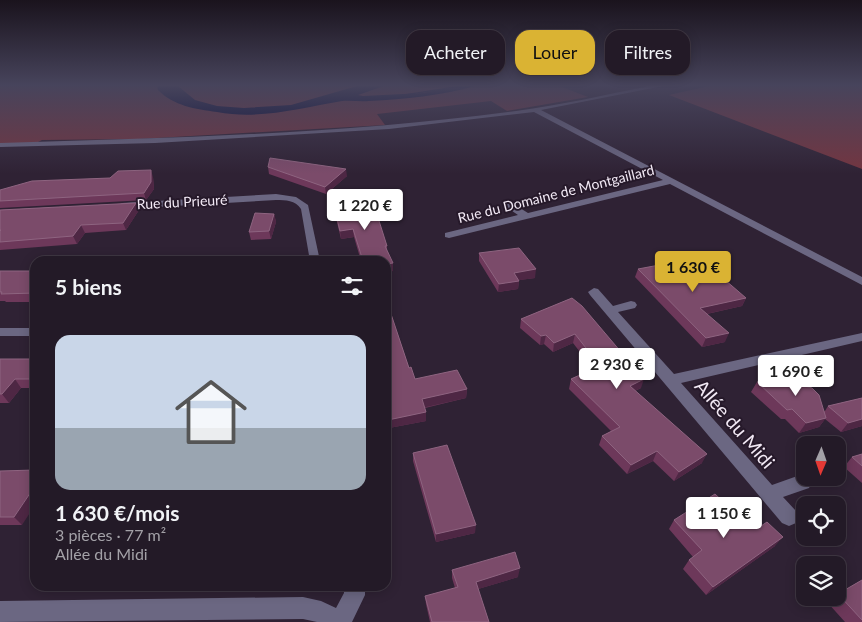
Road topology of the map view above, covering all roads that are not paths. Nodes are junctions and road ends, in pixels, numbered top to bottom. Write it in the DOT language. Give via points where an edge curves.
graph roads {
  1 [pos="498,115"];
  2 [pos="546,115"];
  3 [pos="0,145"];
  4 [pos="671,181"];
  5 [pos="509,205"];
  6 [pos="113,206"];
  7 [pos="526,216"];
  8 [pos="449,235"];
  9 [pos="314,256"];
  10 [pos="862,282"];
  11 [pos="594,292"];
  12 [pos="631,305"];
  13 [pos="611,310"];
  14 [pos="0,332"];
  15 [pos="30,332"];
  16 [pos="862,338"];
  17 [pos="670,380"];
  18 [pos="796,485"];
  19 [pos="770,494"];
  20 [pos="789,518"];
  21 [pos="354,591"];
  22 [pos="0,612"];
  23 [pos="341,622"];
  1 -- 3 [label="street" via="348,131 145,142"];
  2 -- 4 [label="street, Rue du Domaine de Montgaillard"];
  4 -- 7 [label="street, Rue du Domaine de Montgaillard"];
  4 -- 10 [label="street, Rue du Domaine de Montgaillard"];
  5 -- 7 [label="street"];
  6 -- 9 [label="street, Rue du Prieuré" via="295,198 306,209"];
  7 -- 8 [label="street, Rue du Domaine de Montgaillard"];
  11 -- 13 [label="street, Allée du Midi"];
  12 -- 13 [label="street"];
  13 -- 17 [label="street, Allée du Midi"];
  14 -- 15 [label="street"];
  16 -- 17 [label="street, Allée du Midi"];
  17 -- 19 [label="street, Allée du Midi"];
  18 -- 19 [label="street"];
  19 -- 20 [label="street, Allée du Midi"];
  21 -- 23 [label="street"];
  22 -- 23 [label="street" via="303,608 322,612"];
}
